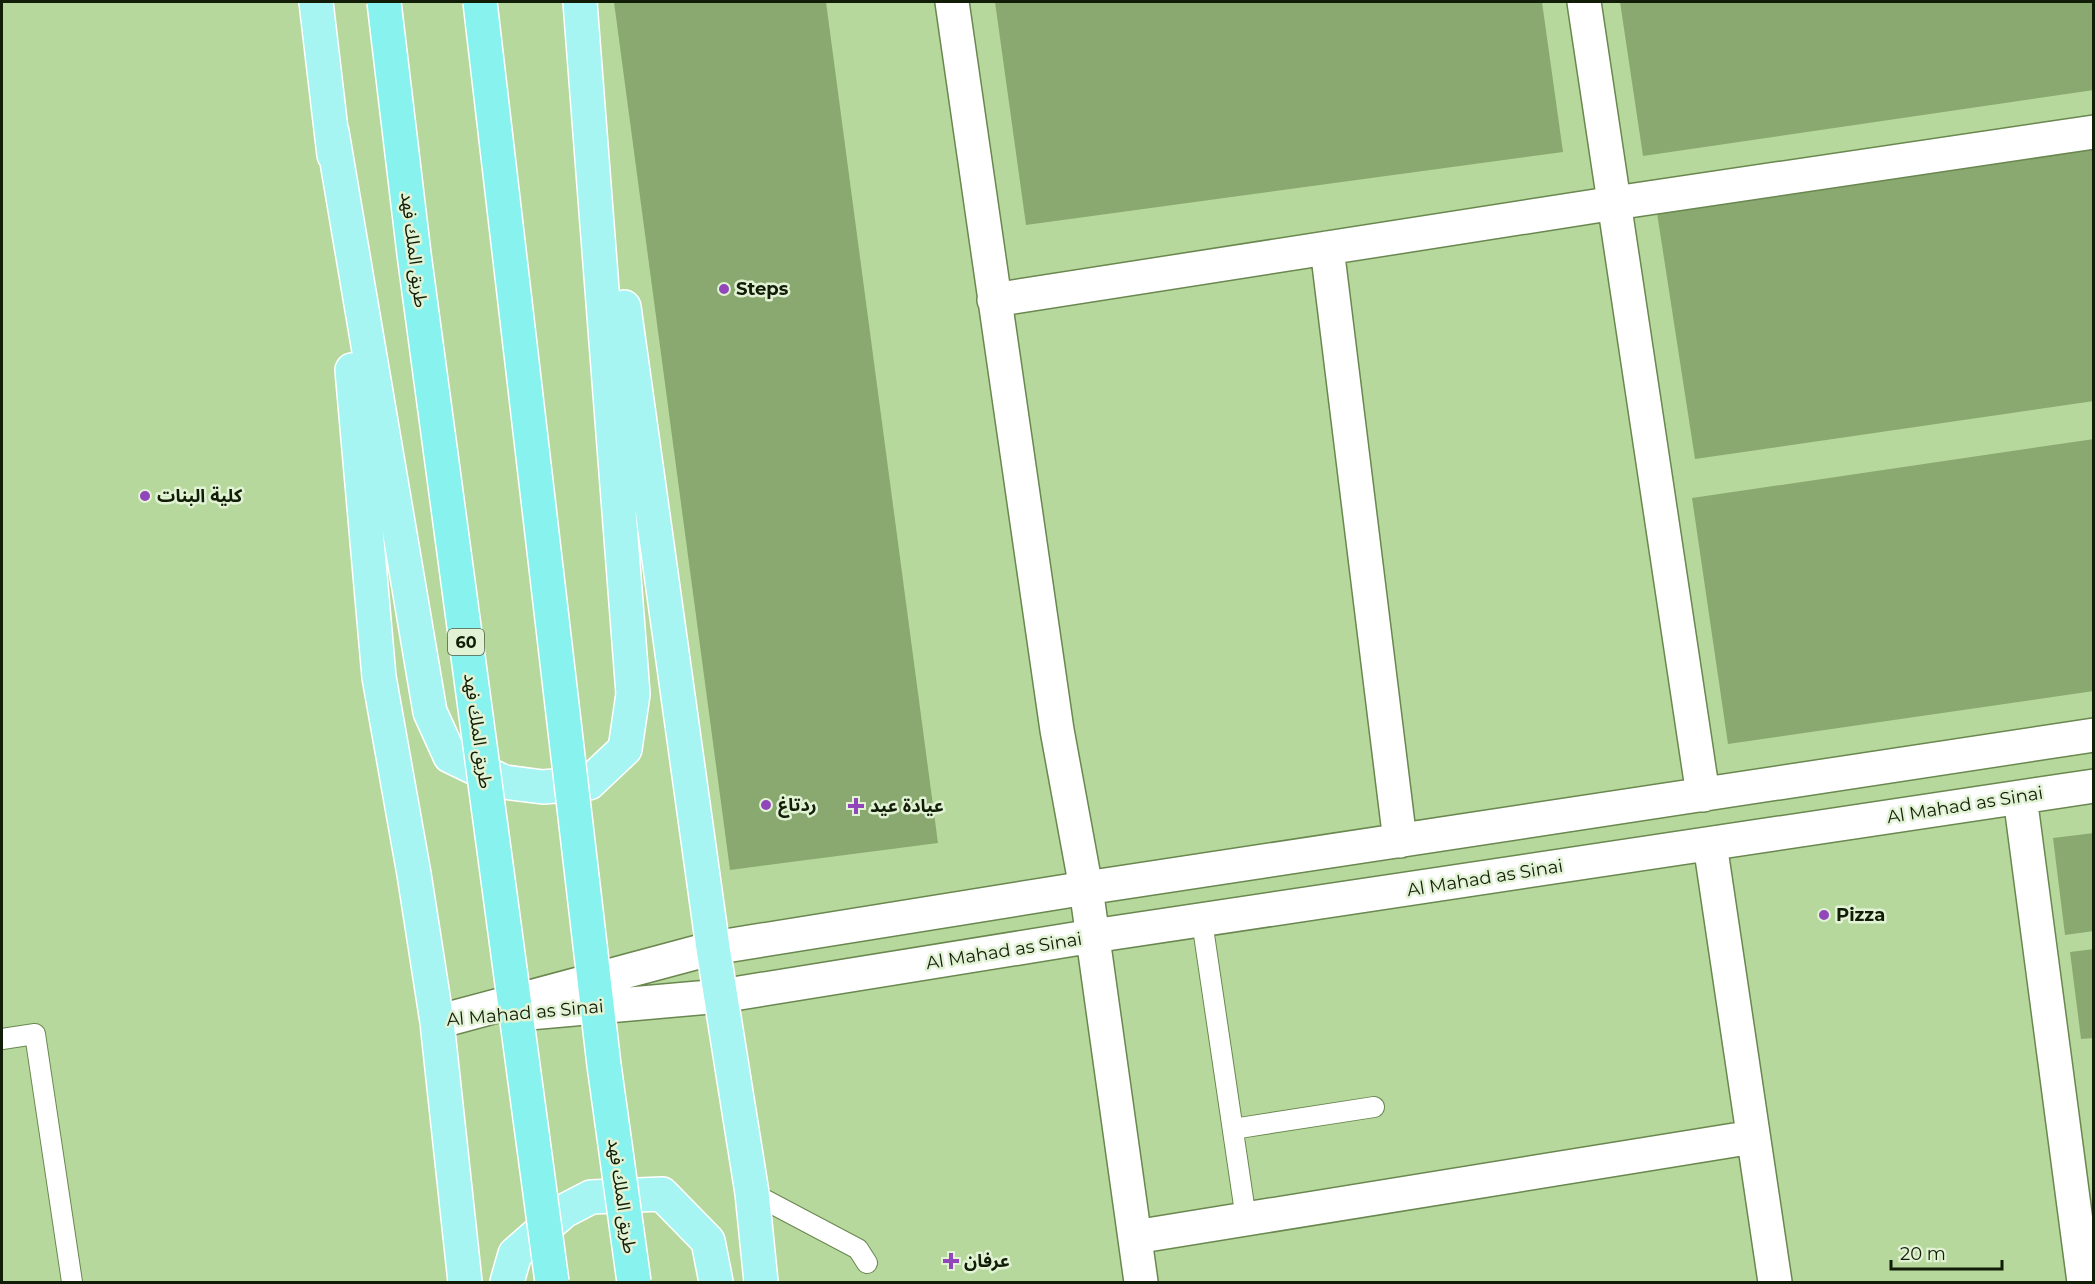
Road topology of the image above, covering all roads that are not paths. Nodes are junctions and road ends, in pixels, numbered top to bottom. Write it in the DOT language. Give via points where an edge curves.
graph roads {
  1 [pos="316,2"];
  2 [pos="384,2"];
  3 [pos="480,2"];
  4 [pos="580,2"];
  5 [pos="952,2"];
  6 [pos="1584,2"];
  7 [pos="332,132"];
  8 [pos="2094,132"];
  9 [pos="1615,203"];
  10 [pos="1327,248"];
  11 [pos="994,300"];
  12 [pos="2094,735"];
  13 [pos="2094,786"];
  14 [pos="1703,795"];
  15 [pos="2020,797"];
  16 [pos="1400,841"];
  17 [pos="1710,844"];
  18 [pos="1086,888"];
  19 [pos="1202,921"];
  20 [pos="1093,936"];
  21 [pos="713,948"];
  22 [pos="721,996"];
  23 [pos="438,1022"];
  24 [pos="2,1039"];
  25 [pos="1374,1107"];
  26 [pos="1233,1129"];
  27 [pos="1753,1137"];
  28 [pos="752,1193"];
  29 [pos="1246,1219"];
  30 [pos="1135,1237"];
  31 [pos="867,1263"];
  32 [pos="72,1282"];
  33 [pos="465,1282"];
  34 [pos="507,1282"];
  35 [pos="552,1282"];
  36 [pos="634,1282"];
  37 [pos="717,1282"];
  38 [pos="761,1282"];
  39 [pos="1141,1282"];
  40 [pos="1775,1282"];
  41 [pos="2084,1282"];
  1 -- 7 [label="main road"];
  2 -- 35 [label="highway, طريق الملك فهد / 60, bridge"];
  3 -- 36 [label="highway, طريق الملك فهد, bridge" via="602,1053"];
  4 -- 7 [label="main road" via="633,694 625,748 589,783 543,787 504,782 450,756 430,712"];
  4 -- 21 [label="main road"];
  5 -- 11 [label="street"];
  6 -- 9 [label="street"];
  7 -- 23 [label="main road" via="379,677"];
  8 -- 9 [label="street"];
  9 -- 10 [label="street"];
  9 -- 14 [label="street"];
  10 -- 11 [label="street"];
  10 -- 16 [label="street"];
  11 -- 18 [label="street" via="1055,718"];
  12 -- 14 [label="street, Al Mahad as Sinai"];
  13 -- 15 [label="street, Al Mahad as Sinai"];
  14 -- 16 [label="street, Al Mahad as Sinai"];
  15 -- 17 [label="street, Al Mahad as Sinai"];
  15 -- 41 [label="street"];
  16 -- 18 [label="street, Al Mahad as Sinai"];
  17 -- 19 [label="street, Al Mahad as Sinai"];
  17 -- 27 [label="street"];
  18 -- 20 [label="street"];
  18 -- 21 [label="street, Al Mahad as Sinai"];
  19 -- 20 [label="street, Al Mahad as Sinai"];
  19 -- 26 [label="lane"];
  20 -- 22 [label="street, Al Mahad as Sinai"];
  20 -- 30 [label="street"];
  21 -- 22 [label="main road"];
  21 -- 23 [label="street, Al Mahad as Sinai"];
  22 -- 23 [label="street, Al Mahad as Sinai"];
  22 -- 28 [label="main road"];
  23 -- 33 [label="main road"];
  24 -- 32 [label="lane" via="35,1034"];
  25 -- 26 [label="lane"];
  26 -- 29 [label="lane"];
  27 -- 29 [label="street"];
  27 -- 40 [label="street"];
  28 -- 31 [label="lane" via="858,1249"];
  28 -- 38 [label="main road"];
  29 -- 30 [label="street"];
  30 -- 39 [label="street"];
  34 -- 37 [label="main road" via="515,1254 564,1211 591,1197 662,1194 708,1241"];
}
